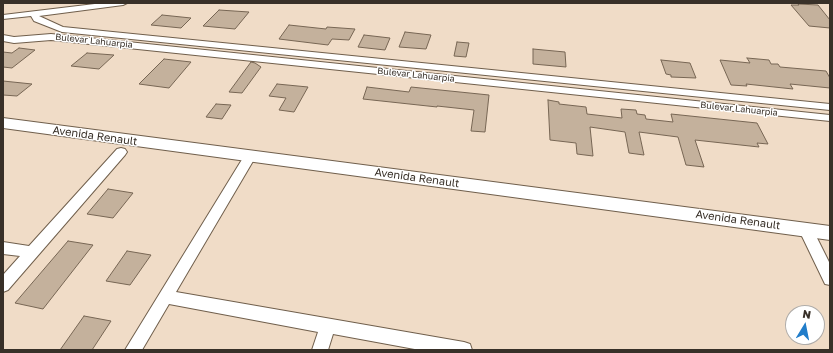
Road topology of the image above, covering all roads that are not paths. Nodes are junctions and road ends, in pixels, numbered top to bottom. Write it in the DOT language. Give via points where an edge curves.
graph roads {
  1 [pos="123,3"];
  2 [pos="36,13"];
  3 [pos="3,17"];
  4 [pos="62,29"];
  5 [pos="51,37"];
  6 [pos="3,38"];
  7 [pos="830,107"];
  8 [pos="830,118"];
  9 [pos="3,124"];
  10 [pos="121,152"];
  11 [pos="250,156"];
  12 [pos="806,230"];
  13 [pos="830,233"];
  14 [pos="3,248"];
  15 [pos="32,252"];
  16 [pos="830,279"];
  17 [pos="3,285"];
  18 [pos="165,297"];
  19 [pos="328,326"];
  20 [pos="133,350"];
  21 [pos="320,350"];
  22 [pos="464,350"];
  1 -- 2 [label="street"];
  2 -- 3 [label="street"];
  2 -- 4 [label="street" via="37,19"];
  4 -- 5 [label="street"];
  4 -- 7 [label="street"];
  5 -- 6 [label="street, Bulevar Lahuarpia" via="14,40"];
  5 -- 8 [label="street, Bulevar Lahuarpia"];
  9 -- 11 [label="street, Avenida Renault"];
  10 -- 15 [label="street"];
  11 -- 12 [label="street, Avenida Renault"];
  11 -- 18 [label="street"];
  12 -- 13 [label="street, Avenida Renault"];
  12 -- 16 [label="street"];
  14 -- 15 [label="street"];
  15 -- 17 [label="street"];
  18 -- 19 [label="street"];
  18 -- 20 [label="street"];
  19 -- 21 [label="street"];
  19 -- 22 [label="street"];
}
